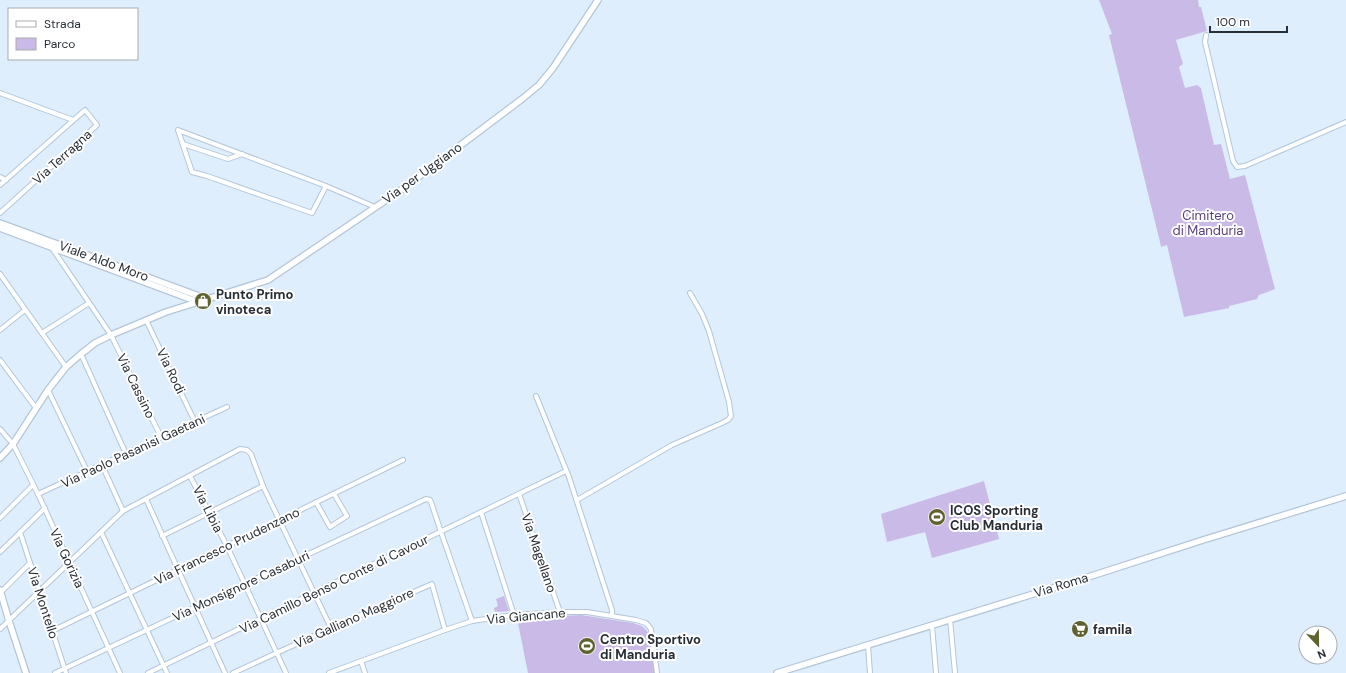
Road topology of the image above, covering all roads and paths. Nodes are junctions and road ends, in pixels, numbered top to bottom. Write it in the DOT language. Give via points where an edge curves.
graph roads {
  1 [pos="598,0"];
  2 [pos="1206,35"];
  3 [pos="0,93"];
  4 [pos="73,120"];
  5 [pos="1346,122"];
  6 [pos="183,144"];
  7 [pos="242,154"];
  8 [pos="0,178"];
  9 [pos="6,180"];
  10 [pos="0,185"];
  11 [pos="326,186"];
  12 [pos="375,207"];
  13 [pos="0,214"];
  14 [pos="0,223"];
  15 [pos="0,228"];
  16 [pos="51,247"];
  17 [pos="0,274"];
  18 [pos="690,293"];
  19 [pos="208,299"];
  20 [pos="198,302"];
  21 [pos="89,303"];
  22 [pos="26,310"];
  23 [pos="146,320"];
  24 [pos="0,330"];
  25 [pos="42,333"];
  26 [pos="111,335"];
  27 [pos="80,354"];
  28 [pos="0,360"];
  29 [pos="66,367"];
  30 [pos="48,390"];
  31 [pos="536,396"];
  32 [pos="227,407"];
  33 [pos="36,408"];
  34 [pos="195,422"];
  35 [pos="0,429"];
  36 [pos="161,437"];
  37 [pos="13,444"];
  38 [pos="126,454"];
  39 [pos="0,458"];
  40 [pos="403,460"];
  41 [pos="102,465"];
  42 [pos="87,471"];
  43 [pos="566,471"];
  44 [pos="190,476"];
  45 [pos="33,485"];
  46 [pos="263,486"];
  47 [pos="38,494"];
  48 [pos="334,494"];
  49 [pos="519,494"];
  50 [pos="1346,496"];
  51 [pos="146,499"];
  52 [pos="577,500"];
  53 [pos="316,502"];
  54 [pos="45,508"];
  55 [pos="123,511"];
  56 [pos="481,512"];
  57 [pos="209,513"];
  58 [pos="0,518"];
  59 [pos="280,520"];
  60 [pos="20,532"];
  61 [pos="101,532"];
  62 [pos="441,532"];
  63 [pos="162,536"];
  64 [pos="227,546"];
  65 [pos="0,552"];
  66 [pos="298,559"];
  67 [pos="70,562"];
  68 [pos="30,563"];
  69 [pos="178,570"];
  70 [pos="245,584"];
  71 [pos="39,591"];
  72 [pos="0,592"];
  73 [pos="315,593"];
  74 [pos="130,594"];
  75 [pos="195,608"];
  76 [pos="92,612"];
  77 [pos="560,612"];
  78 [pos="514,614"];
  79 [pos="612,616"];
  80 [pos="262,619"];
  81 [pos="950,619"];
  82 [pos="9,621"];
  83 [pos="472,621"];
  84 [pos="932,625"];
  85 [pos="331,628"];
  86 [pos="0,629"];
  87 [pos="147,630"];
  88 [pos="445,630"];
  89 [pos="52,631"];
  90 [pos="211,643"];
  91 [pos="868,645"];
  92 [pos="109,648"];
  93 [pos="277,653"];
  94 [pos="361,661"];
  95 [pos="163,665"];
  96 [pos="66,671"];
  97 [pos="26,673"];
  98 [pos="55,673"];
  99 [pos="120,673"];
  100 [pos="148,673"];
  101 [pos="167,673"];
  102 [pos="225,673"];
  103 [pos="234,673"];
  104 [pos="286,673"];
  105 [pos="329,673"];
  106 [pos="365,673"];
  107 [pos="656,673"];
  108 [pos="776,673"];
  109 [pos="870,673"];
  110 [pos="936,673"];
  111 [pos="955,673"];
  1 -- 12 [label="street, Via per Uggiano" via="539,85 402,190"];
  2 -- 5 [label="street" via="1205,42 1233,161 1237,167 1245,166"];
  3 -- 4 [label="street"];
  4 -- 9 [label="street, Via Terragna"];
  4 -- 13 [label="street, Via Terragna" via="85,110 97,124"];
  6 -- 7 [label="street" via="228,160"];
  6 -- 7 [label="street" via="178,130"];
  6 -- 11 [label="street" via="192,172 312,213"];
  7 -- 11 [label="street"];
  8 -- 9 [label="street"];
  9 -- 10 [label="street, Via Terragna"];
  11 -- 12 [label="street"];
  12 -- 19 [label="street, Via per Uggiano" via="268,280"];
  14 -- 19 [label="street, Viale Aldo Moro"];
  15 -- 16 [label="street, Viale Aldo Moro"];
  16 -- 20 [label="street, Viale Aldo Moro"];
  16 -- 21 [label="street, Via Cassino"];
  17 -- 22 [label="street"];
  18 -- 52 [label="street" via="709,331 731,416 722,423 672,445"];
  19 -- 20 [label="street, Via per Uggiano"];
  20 -- 23 [label="street"];
  21 -- 25 [label="street"];
  21 -- 26 [label="street, Via Cassino"];
  22 -- 24 [label="street"];
  22 -- 25 [label="street"];
  23 -- 26 [label="street"];
  23 -- 34 [label="street, Via Rodi"];
  25 -- 29 [label="street"];
  26 -- 27 [label="street"];
  26 -- 36 [label="street, Via Cassino"];
  27 -- 29 [label="street"];
  27 -- 38 [label="street"];
  28 -- 33 [label="street"];
  29 -- 30 [label="street"];
  30 -- 33 [label="street"];
  30 -- 42 [label="street"];
  31 -- 43 [label="street"];
  32 -- 34 [label="street, Via Paolo Pasanisi Gaetani"];
  33 -- 37 [label="street"];
  34 -- 36 [label="street, Via Paolo Pasanisi Gaetani"];
  35 -- 37 [label="street, Via Gorizia"];
  36 -- 38 [label="street, Via Paolo Pasanisi Gaetani"];
  37 -- 39 [label="street"];
  37 -- 45 [label="street, Via Gorizia"];
  38 -- 41 [label="street, Via Paolo Pasanisi Gaetani"];
  40 -- 48 [label="street, Via Francesco Prudenzano"];
  41 -- 42 [label="street, Via Paolo Pasanisi Gaetani"];
  41 -- 55 [label="street"];
  42 -- 47 [label="street, Via Paolo Pasanisi Gaetani"];
  43 -- 49 [label="street, Via Camillo Benso Conte di Cavour"];
  43 -- 52 [label="street"];
  44 -- 46 [label="street" via="244,449 251,454"];
  44 -- 51 [label="street"];
  44 -- 57 [label="street, Via Libia"];
  45 -- 47 [label="street, Via Gorizia"];
  45 -- 58 [label="street"];
  46 -- 57 [label="street"];
  46 -- 59 [label="street"];
  47 -- 54 [label="street, Via Gorizia"];
  48 -- 53 [label="street, Via Francesco Prudenzano"];
  48 -- 53 [label="street" via="347,516 330,527"];
  49 -- 56 [label="street, Via Camillo Benso Conte di Cavour"];
  49 -- 77 [label="street, Via Magellano"];
  50 -- 81 [label="street, Via Roma"];
  51 -- 55 [label="street"];
  51 -- 63 [label="street"];
  52 -- 79 [label="street"];
  53 -- 59 [label="street, Via Francesco Prudenzano"];
  54 -- 60 [label="street"];
  54 -- 67 [label="street, Via Gorizia"];
  55 -- 61 [label="street"];
  56 -- 62 [label="street, Via Camillo Benso Conte di Cavour"];
  56 -- 78 [label="street"];
  57 -- 63 [label="street"];
  57 -- 64 [label="street, Via Libia"];
  59 -- 64 [label="street, Via Francesco Prudenzano"];
  59 -- 66 [label="street"];
  60 -- 65 [label="street"];
  60 -- 68 [label="street, Via Montello"];
  61 -- 67 [label="street"];
  61 -- 74 [label="street"];
  62 -- 66 [label="street, Via Monsignore Casaburi" via="431,502 426,499"];
  62 -- 73 [label="street, Via Camillo Benso Conte di Cavour"];
  62 -- 83 [label="street"];
  63 -- 69 [label="street"];
  64 -- 69 [label="street, Via Francesco Prudenzano"];
  64 -- 70 [label="street, Via Libia"];
  66 -- 70 [label="street, Via Monsignore Casaburi"];
  66 -- 73 [label="street"];
  67 -- 71 [label="street"];
  67 -- 76 [label="street, Via Gorizia"];
  68 -- 71 [label="street, Via Montello"];
  68 -- 72 [label="street"];
  69 -- 74 [label="street, Via Francesco Prudenzano"];
  69 -- 75 [label="street"];
  70 -- 75 [label="street, Via Monsignore Casaburi"];
  70 -- 80 [label="street, Via Libia"];
  71 -- 82 [label="street"];
  71 -- 89 [label="street, Via Montello"];
  72 -- 82 [label="street"];
  73 -- 80 [label="street, Via Camillo Benso Conte di Cavour"];
  73 -- 85 [label="street"];
  74 -- 76 [label="street, Via Francesco Prudenzano"];
  74 -- 87 [label="street"];
  75 -- 87 [label="street, Via Monsignore Casaburi"];
  75 -- 90 [label="street"];
  76 -- 89 [label="street, Via Francesco Prudenzano"];
  76 -- 92 [label="street, Via Gorizia"];
  77 -- 78 [label="street, Via Giancane"];
  77 -- 79 [label="street, Via Giancane" via="587,612"];
  78 -- 83 [label="street, Via Giancane"];
  79 -- 107 [label="street, Via Giancane" via="646,623 651,629"];
  80 -- 90 [label="street, Via Camillo Benso Conte di Cavour"];
  80 -- 93 [label="street, Via Libia"];
  81 -- 84 [label="street, Via Roma"];
  81 -- 111 [label="street"];
  82 -- 86 [label="street"];
  82 -- 97 [label="street"];
  83 -- 88 [label="street, Via Giancane"];
  84 -- 91 [label="street, Via Roma"];
  84 -- 110 [label="street"];
  85 -- 88 [label="street, Via Galliano Maggiore" via="432,584"];
  85 -- 93 [label="street, Via Galliano Maggiore"];
  87 -- 92 [label="street, Via Monsignore Casaburi"];
  87 -- 95 [label="street"];
  88 -- 94 [label="street, Via Giancane"];
  89 -- 96 [label="street, Via Montello"];
  90 -- 95 [label="street, Via Camillo Benso Conte di Cavour"];
  90 -- 102 [label="street"];
  91 -- 108 [label="street, Via Roma"];
  91 -- 109 [label="street"];
  92 -- 96 [label="street, Via Monsignore Casaburi"];
  92 -- 99 [label="street, Via Gorizia"];
  93 -- 103 [label="street, Via Galliano Maggiore"];
  93 -- 104 [label="street, Via Libia"];
  94 -- 105 [label="street, Via Giancane"];
  94 -- 106 [label="street"];
  95 -- 100 [label="street, Via Camillo Benso Conte di Cavour"];
  95 -- 101 [label="street"];
  96 -- 98 [label="street, Via Monsignore Casaburi"];
}
